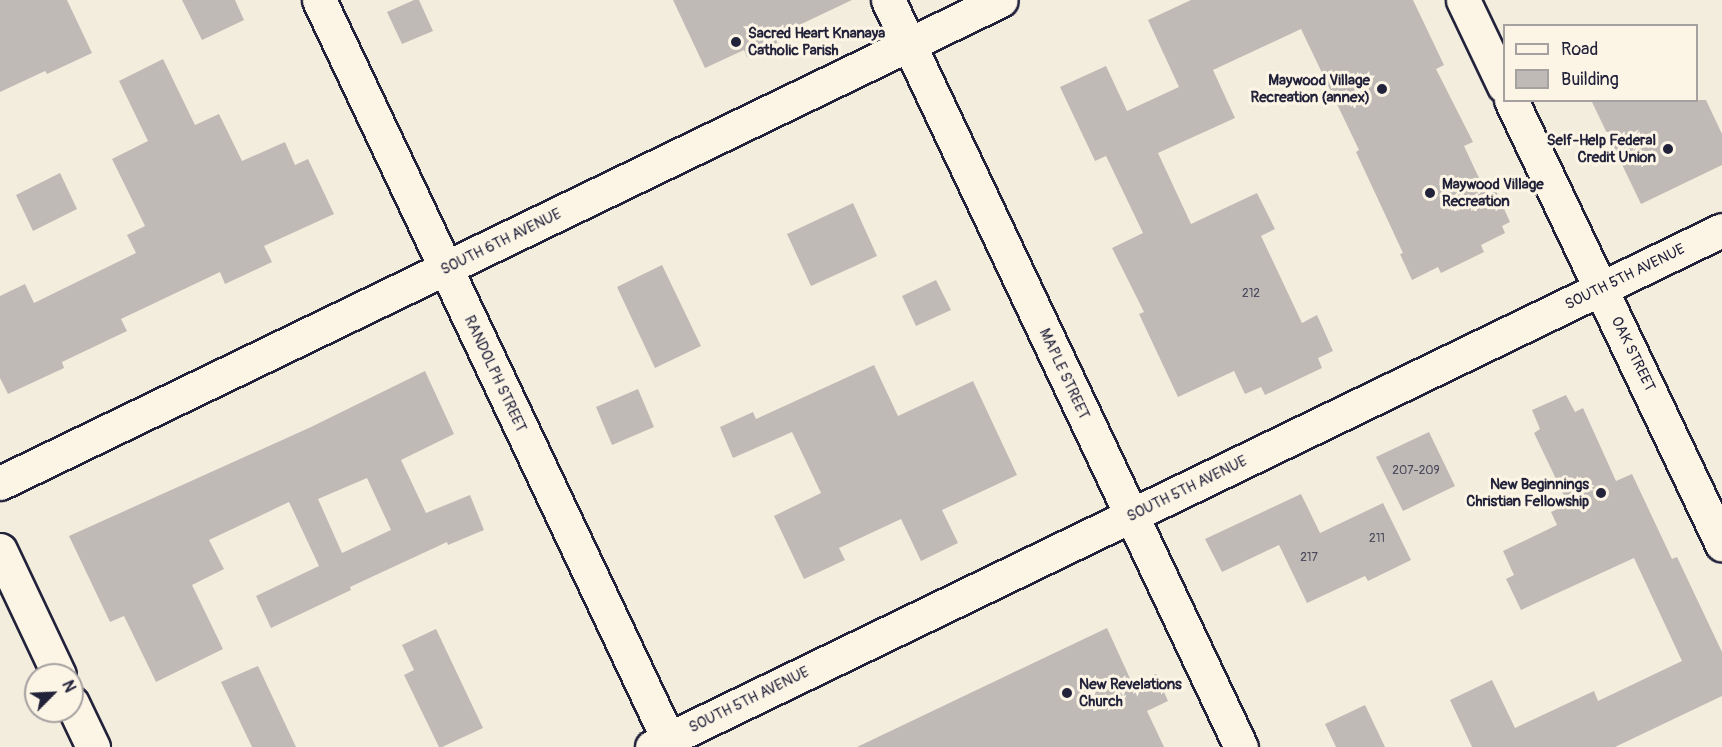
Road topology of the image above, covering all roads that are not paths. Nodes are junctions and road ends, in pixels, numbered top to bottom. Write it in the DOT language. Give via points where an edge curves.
graph roads {
  1 [pos="319,0"];
  2 [pos="888,0"];
  3 [pos="1001,0"];
  4 [pos="1463,0"];
  5 [pos="909,44"];
  6 [pos="1503,84"];
  7 [pos="1512,102"];
  8 [pos="1722,230"];
  9 [pos="445,268"];
  10 [pos="1601,289"];
  11 [pos="0,483"];
  12 [pos="1132,516"];
  13 [pos="1722,544"];
  14 [pos="0,550"];
  15 [pos="53,663"];
  16 [pos="82,723"];
  17 [pos="664,744"];
  18 [pos="93,747"];
  19 [pos="1241,747"];
  1 -- 9 [label="street, RANDOLPH STREET"];
  2 -- 5 [label="street, MAPLE STREET"];
  3 -- 5 [label="street, SOUTH 6TH AVENUE"];
  4 -- 6 [label="street"];
  5 -- 9 [label="street, SOUTH 6TH AVENUE"];
  5 -- 12 [label="street, MAPLE STREET"];
  7 -- 10 [label="street, OAK STREET"];
  8 -- 10 [label="street, SOUTH 5TH AVENUE"];
  9 -- 11 [label="street, SOUTH 6TH AVENUE"];
  9 -- 17 [label="street, RANDOLPH STREET"];
  10 -- 12 [label="street, SOUTH 5TH AVENUE"];
  10 -- 13 [label="street, OAK STREET"];
  12 -- 17 [label="street, SOUTH 5TH AVENUE"];
  12 -- 19 [label="street, MAPLE STREET"];
  14 -- 15 [label="street"];
  16 -- 18 [label="street"];
}
